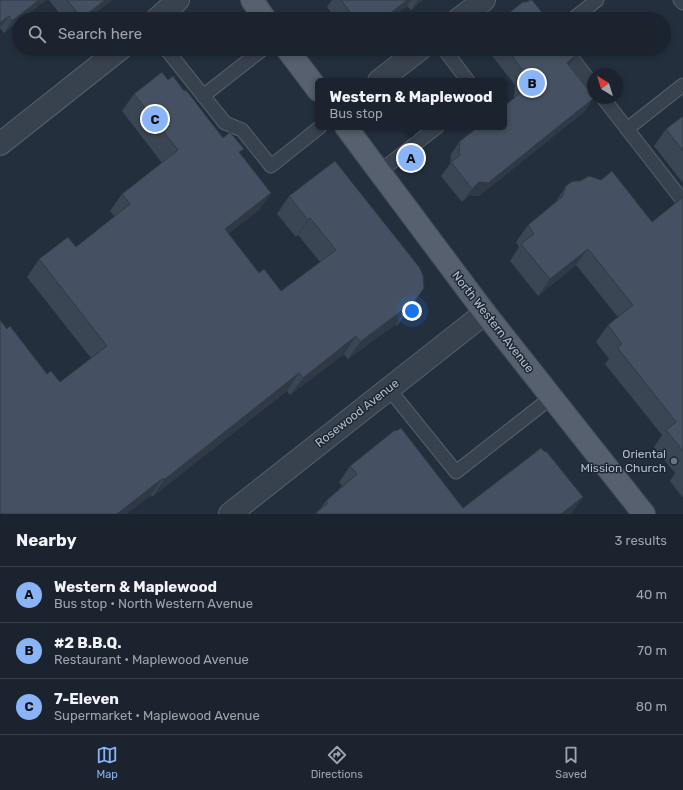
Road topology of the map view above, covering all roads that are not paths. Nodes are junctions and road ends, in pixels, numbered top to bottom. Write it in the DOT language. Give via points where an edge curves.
graph roads {
  1 [pos="178,0"];
  2 [pos="252,0"];
  3 [pos="484,0"];
  4 [pos="597,0"];
  5 [pos="680,0"];
  6 [pos="683,4"];
  7 [pos="164,12"];
  8 [pos="261,12"];
  9 [pos="468,12"];
  10 [pos="582,12"];
  11 [pos="111,56"];
  12 [pos="172,56"];
  13 [pos="254,56"];
  14 [pos="292,56"];
  15 [pos="411,56"];
  16 [pos="449,56"];
  17 [pos="570,56"];
  18 [pos="587,77"];
  19 [pos="383,78"];
  20 [pos="466,78"];
  21 [pos="683,85"];
  22 [pos="315,86"];
  23 [pos="203,96"];
  24 [pos="608,104"];
  25 [pos="627,129"];
  26 [pos="316,130"];
  27 [pos="348,130"];
  28 [pos="433,130"];
  29 [pos="0,144"];
  30 [pos="379,172"];
  31 [pos="683,201"];
  32 [pos="485,313"];
  33 [pos="389,389"];
  34 [pos="552,397"];
  35 [pos="230,514"];
  36 [pos="644,514"];
  1 -- 7 [label="street"];
  2 -- 8 [label="main road"];
  3 -- 9 [label="street"];
  4 -- 10 [label="lane"];
  5 -- 6 [label="lane"];
  11 -- 29 [label="street"];
  12 -- 23 [label="lane"];
  13 -- 23 [label="lane"];
  14 -- 22 [label="main road"];
  15 -- 19 [label="street"];
  16 -- 20 [label="lane"];
  17 -- 18 [label="lane"];
  21 -- 25 [label="lane"];
  23 -- 26 [label="lane" via="224,123 242,130 271,166"];
  24 -- 25 [label="lane"];
  25 -- 31 [label="lane"];
  27 -- 30 [label="main road, North Western Avenue"];
  28 -- 30 [label="lane"];
  30 -- 32 [label="main road, North Western Avenue"];
  32 -- 33 [label="street, Rosewood Avenue"];
  32 -- 34 [label="main road, North Western Avenue"];
  33 -- 34 [label="lane" via="456,472"];
  33 -- 35 [label="street, Rosewood Avenue"];
  34 -- 36 [label="main road, North Western Avenue"];
}
